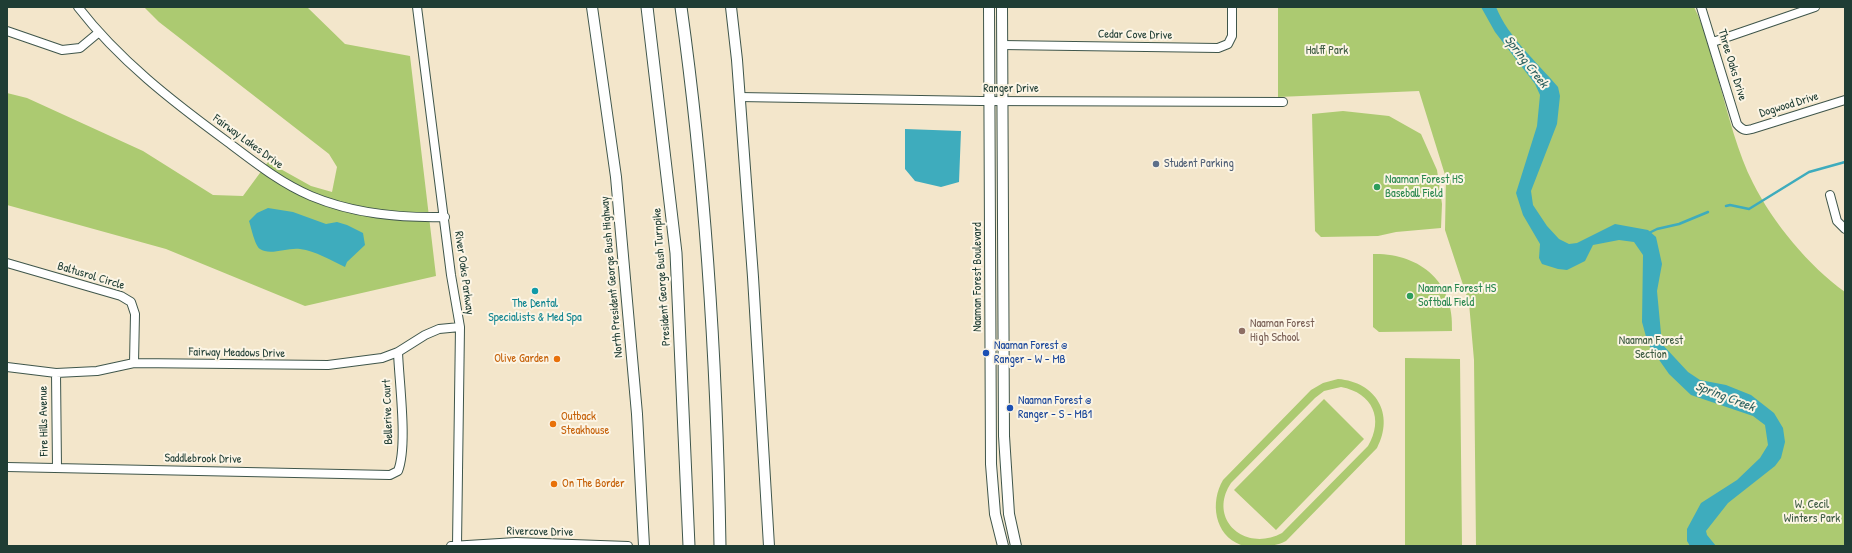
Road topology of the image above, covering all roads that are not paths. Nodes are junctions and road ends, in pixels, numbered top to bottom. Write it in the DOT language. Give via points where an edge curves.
graph roads {
  1 [pos="78,7"];
  2 [pos="418,7"];
  3 [pos="592,7"];
  4 [pos="647,7"];
  5 [pos="682,7"];
  6 [pos="731,7"];
  7 [pos="988,7"];
  8 [pos="1002,7"];
  9 [pos="1232,7"];
  10 [pos="1701,7"];
  11 [pos="1814,7"];
  12 [pos="7,31"];
  13 [pos="98,33"];
  14 [pos="1713,42"];
  15 [pos="1002,45"];
  16 [pos="739,97"];
  17 [pos="1002,100"];
  18 [pos="1845,100"];
  19 [pos="989,101"];
  20 [pos="1283,102"];
  21 [pos="1741,129"];
  22 [pos="1830,195"];
  23 [pos="445,217"];
  24 [pos="1845,229"];
  25 [pos="7,263"];
  26 [pos="460,327"];
  27 [pos="398,352"];
  28 [pos="134,363"];
  29 [pos="7,367"];
  30 [pos="56,373"];
  31 [pos="991,432"];
  32 [pos="1004,434"];
  33 [pos="7,467"];
  34 [pos="57,468"];
  35 [pos="398,471"];
  36 [pos="687,542"];
  37 [pos="454,545"];
  38 [pos="628,546"];
  39 [pos="644,546"];
  40 [pos="720,546"];
  41 [pos="769,546"];
  42 [pos="1003,546"];
  43 [pos="1016,546"];
  1 -- 13 [label="street, Fairway Lakes Drive"];
  2 -- 23 [label="street, River Oaks Parkway"];
  3 -- 39 [label="main road, North President George Bush Highway" via="616,177 637,414"];
  4 -- 36 [label="highway, President George Bush Turnpike" via="676,253"];
  5 -- 40 [label="highway" via="710,273"];
  6 -- 16 [label="main road"];
  7 -- 19 [label="main road, Naaman Forest Boulevard"];
  8 -- 15 [label="main road"];
  9 -- 15 [label="street, Cedar Cove Drive" via="1232,36 1228,44 1218,48"];
  10 -- 14 [label="street, Three Oaks Drive"];
  11 -- 14 [label="street"];
  12 -- 13 [label="street" via="62,50 80,48"];
  13 -- 23 [label="street, Fairway Lakes Drive" via="137,70 192,115 283,182 311,196 345,208 403,218"];
  14 -- 21 [label="street, Three Oaks Drive" via="1737,124"];
  15 -- 17 [label="main road"];
  16 -- 19 [label="street, Ranger Drive"];
  16 -- 41 [label="main road"];
  17 -- 19 [label="street, Ranger Drive"];
  17 -- 20 [label="street, Ranger Drive"];
  17 -- 32 [label="main road"];
  18 -- 21 [label="street, Dogwood Drive" via="1752,129"];
  19 -- 31 [label="main road, Naaman Forest Boulevard"];
  22 -- 24 [label="street" via="1836,221"];
  23 -- 26 [label="street, River Oaks Parkway"];
  25 -- 28 [label="street, Baltusrol Circle" via="121,296 131,302 135,314"];
  26 -- 27 [label="street, Fairway Meadows Drive" via="439,329"];
  26 -- 37 [label="street, River Oaks Parkway"];
  27 -- 28 [label="street, Fairway Meadows Drive" via="382,358 328,365"];
  27 -- 35 [label="street, Bellerive Court" via="402,429 401,464"];
  28 -- 30 [label="street, Fairway Meadows Drive" via="97,371"];
  29 -- 30 [label="street, Fairway Meadows Drive"];
  30 -- 34 [label="street, Fire Hills Avenue"];
  31 -- 32 [label="main road"];
  31 -- 42 [label="main road, Naaman Forest Boulevard" via="993,493"];
  32 -- 43 [label="main road" via="1009,514"];
  33 -- 34 [label="street, Saddlebrook Drive"];
  34 -- 35 [label="street, Saddlebrook Drive" via="390,475"];
  37 -- 38 [label="street, Rivercove Drive" via="516,542"];
}
